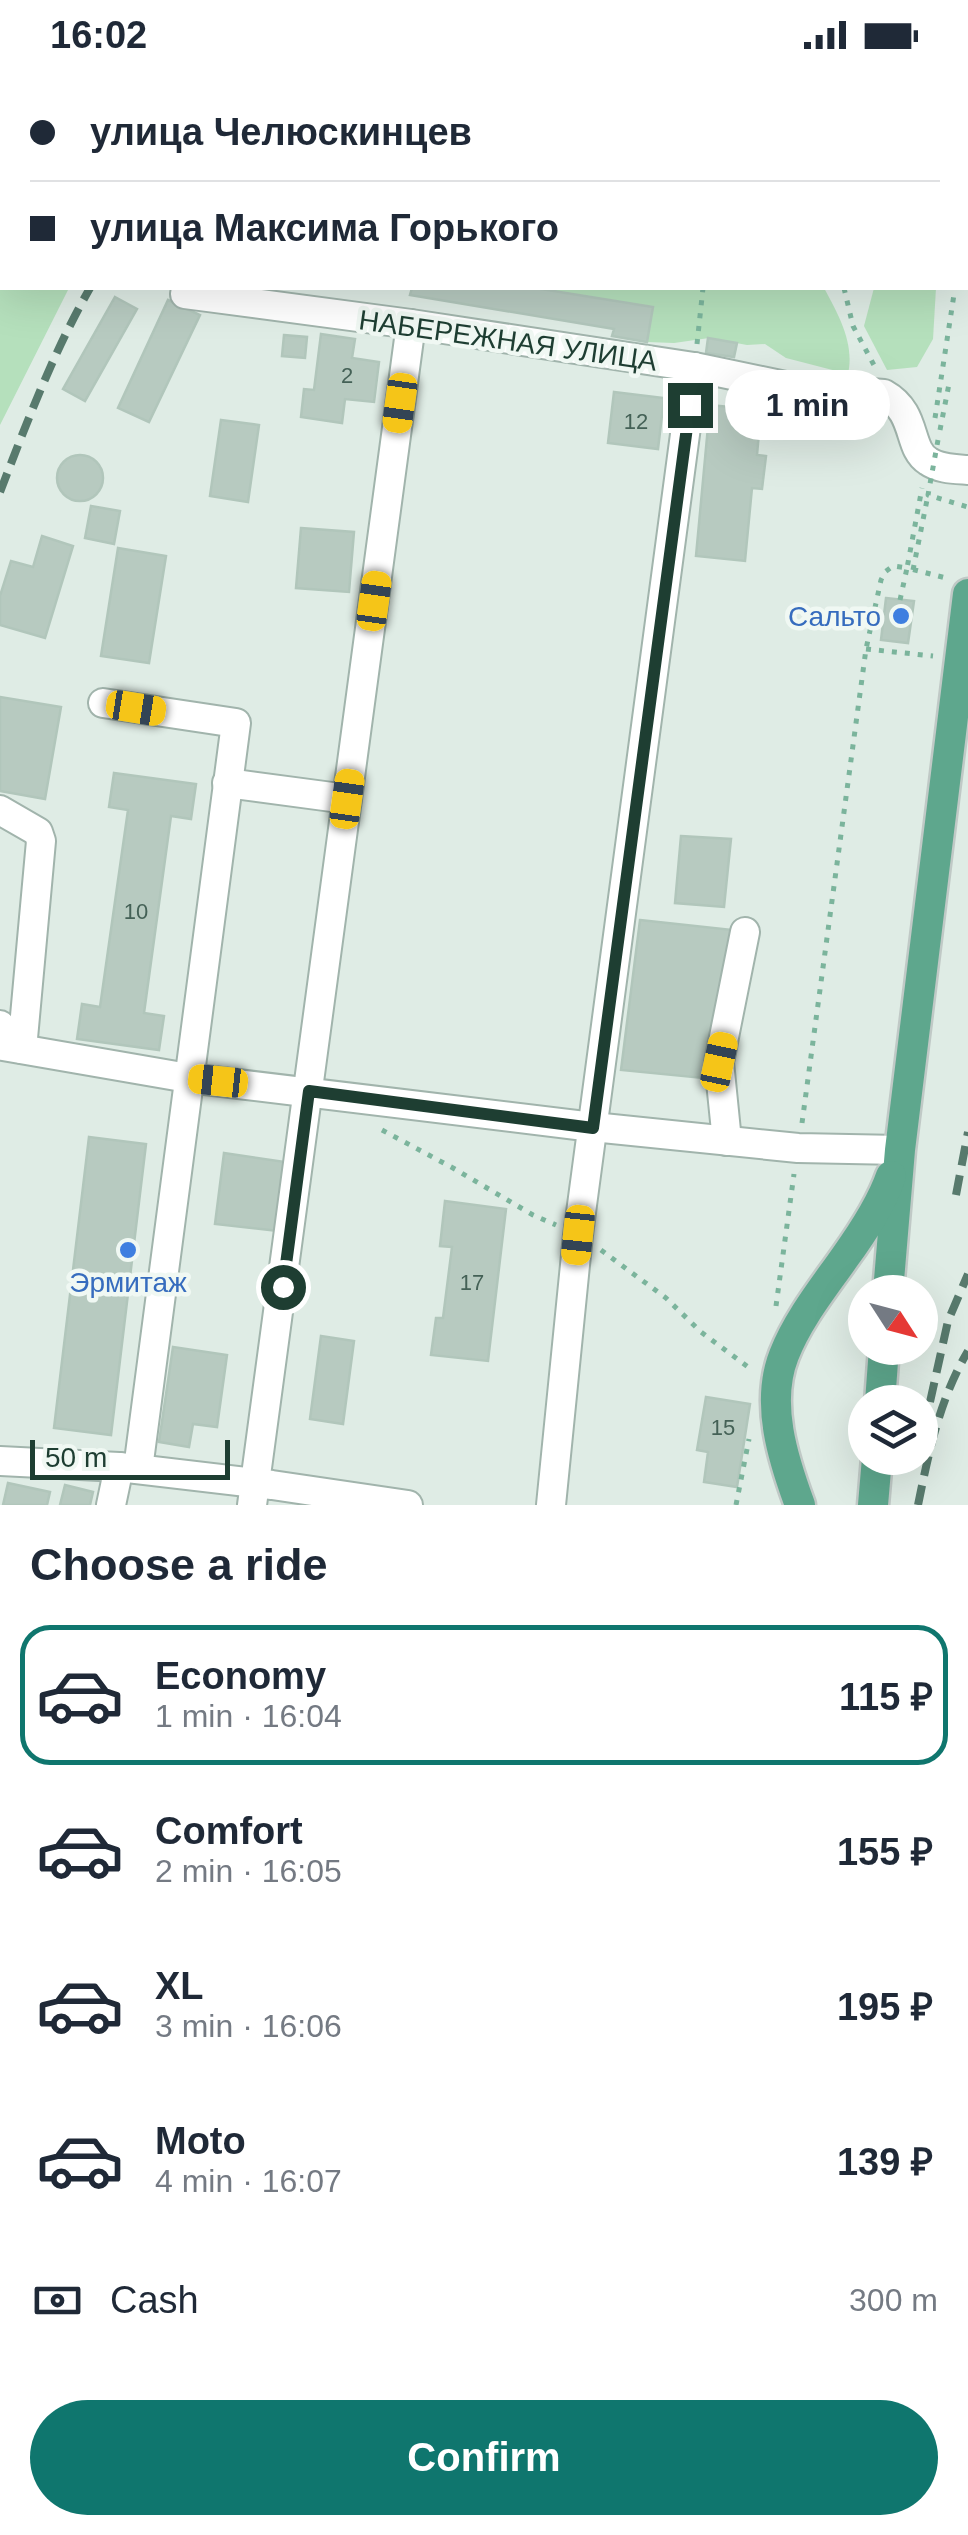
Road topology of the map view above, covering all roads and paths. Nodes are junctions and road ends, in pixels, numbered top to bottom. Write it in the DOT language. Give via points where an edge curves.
graph roads {
  1 [pos="702,290"];
  2 [pos="844,290"];
  3 [pos="956,290"];
  4 [pos="184,294"];
  5 [pos="411,324"];
  6 [pos="694,367"];
  7 [pos="949,384"];
  8 [pos="884,394"];
  9 [pos="933,451"];
  10 [pos="968,470"];
  11 [pos="928,496"];
  12 [pos="968,507"];
  13 [pos="910,569"];
  14 [pos="956,594"];
  15 [pos="900,600"];
  16 [pos="866,649"];
  17 [pos="938,651"];
  18 [pos="103,703"];
  19 [pos="227,783"];
  20 [pos="347,799"];
  21 [pos="0,810"];
  22 [pos="746,932"];
  23 [pos="0,1025"];
  24 [pos="22,1049"];
  25 [pos="188,1078"];
  26 [pos="309,1091"];
  27 [pos="373,1126"];
  28 [pos="593,1128"];
  29 [pos="727,1141"];
  30 [pos="798,1148"];
  31 [pos="900,1150"];
  32 [pos="578,1235"];
  33 [pos="889,1275"];
  34 [pos="774,1320"];
  35 [pos="758,1375"];
  36 [pos="750,1438"];
  37 [pos="0,1461"];
  38 [pos="128,1468"];
  39 [pos="875,1475"];
  40 [pos="254,1494"];
  41 [pos="110,1505"];
  42 [pos="408,1505"];
  43 [pos="551,1505"];
  44 [pos="736,1505"];
  45 [pos="800,1505"];
  46 [pos="874,1505"];
  1 -- 6 [label="path"];
  2 -- 8 [label="path"];
  3 -- 9 [label="path"];
  4 -- 5 [label="street, НАБЕРЕЖНАЯ УЛИЦА"];
  5 -- 6 [label="street, НАБЕРЕЖНАЯ УЛИЦА"];
  5 -- 20 [label="street"];
  6 -- 8 [label="street, НАБЕРЕЖНАЯ УЛИЦА" via="790,386"];
  6 -- 28 [label="street"];
  7 -- 9 [label="path"];
  8 -- 9 [label="street" via="904,411 920,454"];
  9 -- 10 [label="street" via="945,468"];
  9 -- 11 [label="path, bridge"];
  9 -- 13 [label="path"];
  11 -- 12 [label="path, bridge"];
  11 -- 13 [label="path"];
  13 -- 14 [label="path" via="946,577"];
  13 -- 15 [label="path"];
  13 -- 16 [label="path" via="893,566 880,580"];
  14 -- 31 [label="main road"];
  16 -- 17 [label="path" via="932,656"];
  16 -- 30 [label="path"];
  18 -- 19 [label="street" via="236,723"];
  19 -- 20 [label="street"];
  19 -- 25 [label="street"];
  20 -- 26 [label="street"];
  21 -- 24 [label="street" via="38,832 41,841"];
  22 -- 29 [label="street" via="719,1062"];
  23 -- 24 [label="street" via="3,1046"];
  24 -- 25 [label="street"];
  25 -- 26 [label="street"];
  25 -- 38 [label="street"];
  26 -- 28 [label="street"];
  26 -- 40 [label="street"];
  27 -- 32 [label="path"];
  28 -- 29 [label="street"];
  28 -- 32 [label="street"];
  29 -- 30 [label="street"];
  30 -- 31 [label="street"];
  30 -- 34 [label="path"];
  31 -- 33 [label="main road"];
  31 -- 45 [label="main road" via="876,1210 782,1357 779,1433"];
  32 -- 35 [label="path"];
  32 -- 43 [label="street"];
  36 -- 44 [label="path"];
  37 -- 38 [label="street"];
  38 -- 40 [label="street"];
  38 -- 41 [label="street"];
  39 -- 46 [label="main road"];
  40 -- 42 [label="street"];
}
